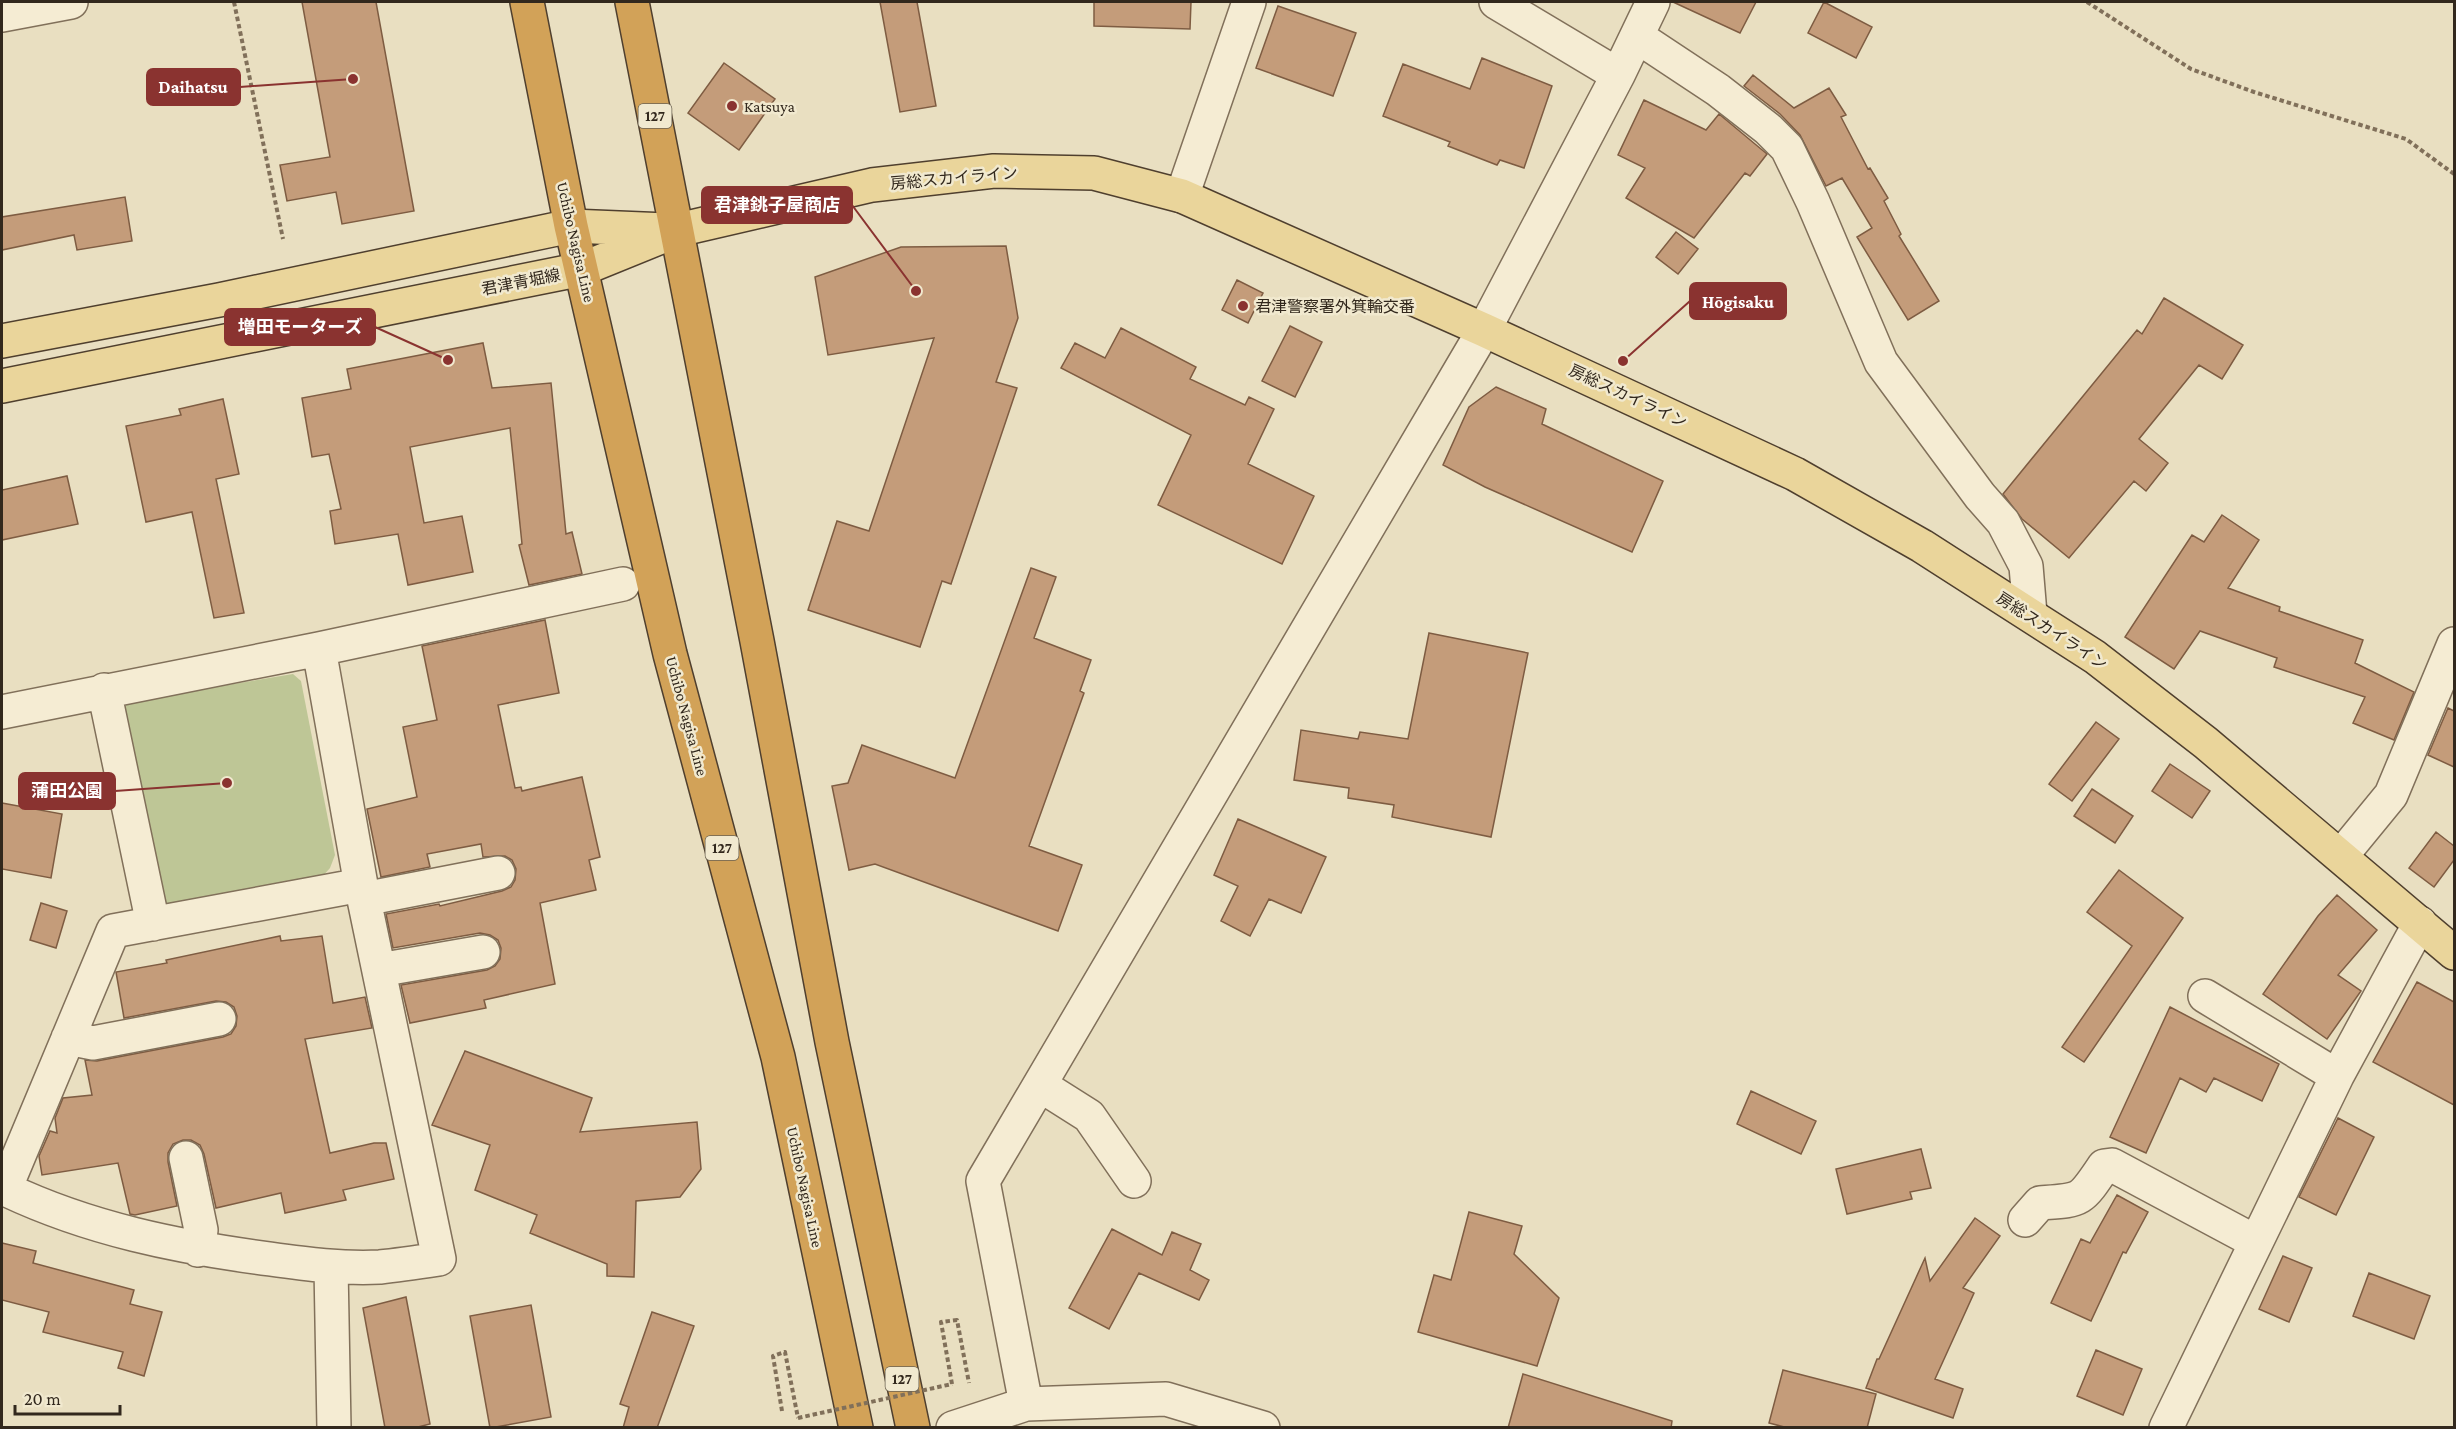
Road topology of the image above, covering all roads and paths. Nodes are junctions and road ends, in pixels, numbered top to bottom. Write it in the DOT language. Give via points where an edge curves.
graph roads {
  1 [pos="71,2"];
  2 [pos="234,2"];
  3 [pos="527,2"];
  4 [pos="632,2"];
  5 [pos="1249,2"];
  6 [pos="1496,2"];
  7 [pos="1653,2"];
  8 [pos="2087,2"];
  9 [pos="2,15"];
  10 [pos="1638,37"];
  11 [pos="1618,75"];
  12 [pos="2454,174"];
  13 [pos="1182,196"];
  14 [pos="571,226"];
  15 [pos="678,230"];
  16 [pos="283,239"];
  17 [pos="582,269"];
  18 [pos="1484,330"];
  19 [pos="2,341"];
  20 [pos="2,386"];
  21 [pos="623,584"];
  22 [pos="2030,614"];
  23 [pos="2454,644"];
  24 [pos="319,649"];
  25 [pos="104,690"];
  26 [pos="2,712"];
  27 [pos="2341,856"];
  28 [pos="498,873"];
  29 [pos="362,892"];
  30 [pos="2420,923"];
  31 [pos="153,924"];
  32 [pos="483,952"];
  33 [pos="2454,952"];
  34 [pos="379,970"];
  35 [pos="2205,996"];
  36 [pos="219,1019"];
  37 [pos="68,1038"];
  38 [pos="2337,1076"];
  39 [pos="1040,1085"];
  40 [pos="186,1158"];
  41 [pos="1134,1180"];
  42 [pos="2025,1220"];
  43 [pos="2256,1242"];
  44 [pos="198,1250"];
  45 [pos="331,1267"];
  46 [pos="969,1383"];
  47 [pos="1026,1404"];
  48 [pos="782,1411"];
  49 [pos="334,1428"];
  50 [pos="856,1428"];
  51 [pos="913,1428"];
  52 [pos="953,1428"];
  53 [pos="1263,1428"];
  54 [pos="2166,1428"];
  1 -- 9 [label="street"];
  2 -- 16 [label="path"];
  3 -- 14 [label="highway, Uchibo Nagisa Line / 127"];
  4 -- 15 [label="highway, 127"];
  5 -- 13 [label="street"];
  6 -- 11 [label="street"];
  7 -- 10 [label="street"];
  8 -- 12 [label="path" via="2191,69 2406,139"];
  10 -- 11 [label="street"];
  10 -- 22 [label="street" via="1718,90 1786,148 1881,362 2003,522 2026,566"];
  11 -- 18 [label="street"];
  13 -- 15 [label="main road, 房総スカイライン" via="1094,172 994,171 872,185"];
  13 -- 18 [label="main road, 房総スカイライン"];
  14 -- 15 [label="main road"];
  14 -- 17 [label="highway, Uchibo Nagisa Line / 127"];
  14 -- 19 [label="main road"];
  15 -- 17 [label="main road, 君津青堀線"];
  15 -- 51 [label="highway, 127" via="832,1042"];
  17 -- 20 [label="main road, 君津青堀線"];
  17 -- 50 [label="highway, Uchibo Nagisa Line / 127" via="670,654 778,1058"];
  18 -- 22 [label="main road, 房総スカイライン" via="1795,474 1922,546"];
  18 -- 39 [label="street"];
  21 -- 24 [label="street"];
  22 -- 27 [label="main road, 房総スカイライン" via="2104,664 2206,743"];
  23 -- 27 [label="street" via="2391,795"];
  24 -- 25 [label="street"];
  24 -- 29 [label="street"];
  25 -- 26 [label="street"];
  25 -- 31 [label="street"];
  27 -- 30 [label="main road, 房総スカイライン"];
  28 -- 29 [label="street"];
  29 -- 31 [label="street"];
  29 -- 34 [label="street"];
  30 -- 33 [label="main road, 房総スカイライン"];
  30 -- 38 [label="street"];
  31 -- 37 [label="street" via="113,931"];
  32 -- 34 [label="street"];
  34 -- 45 [label="street" via="439,1259 379,1267"];
  35 -- 38 [label="street"];
  36 -- 37 [label="street" via="93,1043"];
  37 -- 44 [label="street" via="5,1189 102,1227"];
  38 -- 43 [label="street"];
  39 -- 41 [label="street" via="1089,1116"];
  39 -- 47 [label="street" via="983,1181"];
  40 -- 44 [label="street" via="201,1230"];
  42 -- 43 [label="street" via="2040,1203 2076,1200 2086,1193 2104,1166 2112,1165"];
  43 -- 54 [label="street"];
  44 -- 45 [label="street"];
  45 -- 49 [label="street"];
  46 -- 48 [label="path, bridge" via="957,1320 941,1322 952,1384 798,1418 785,1352 773,1356"];
  47 -- 52 [label="street"];
  47 -- 53 [label="street" via="1166,1398"];
}
